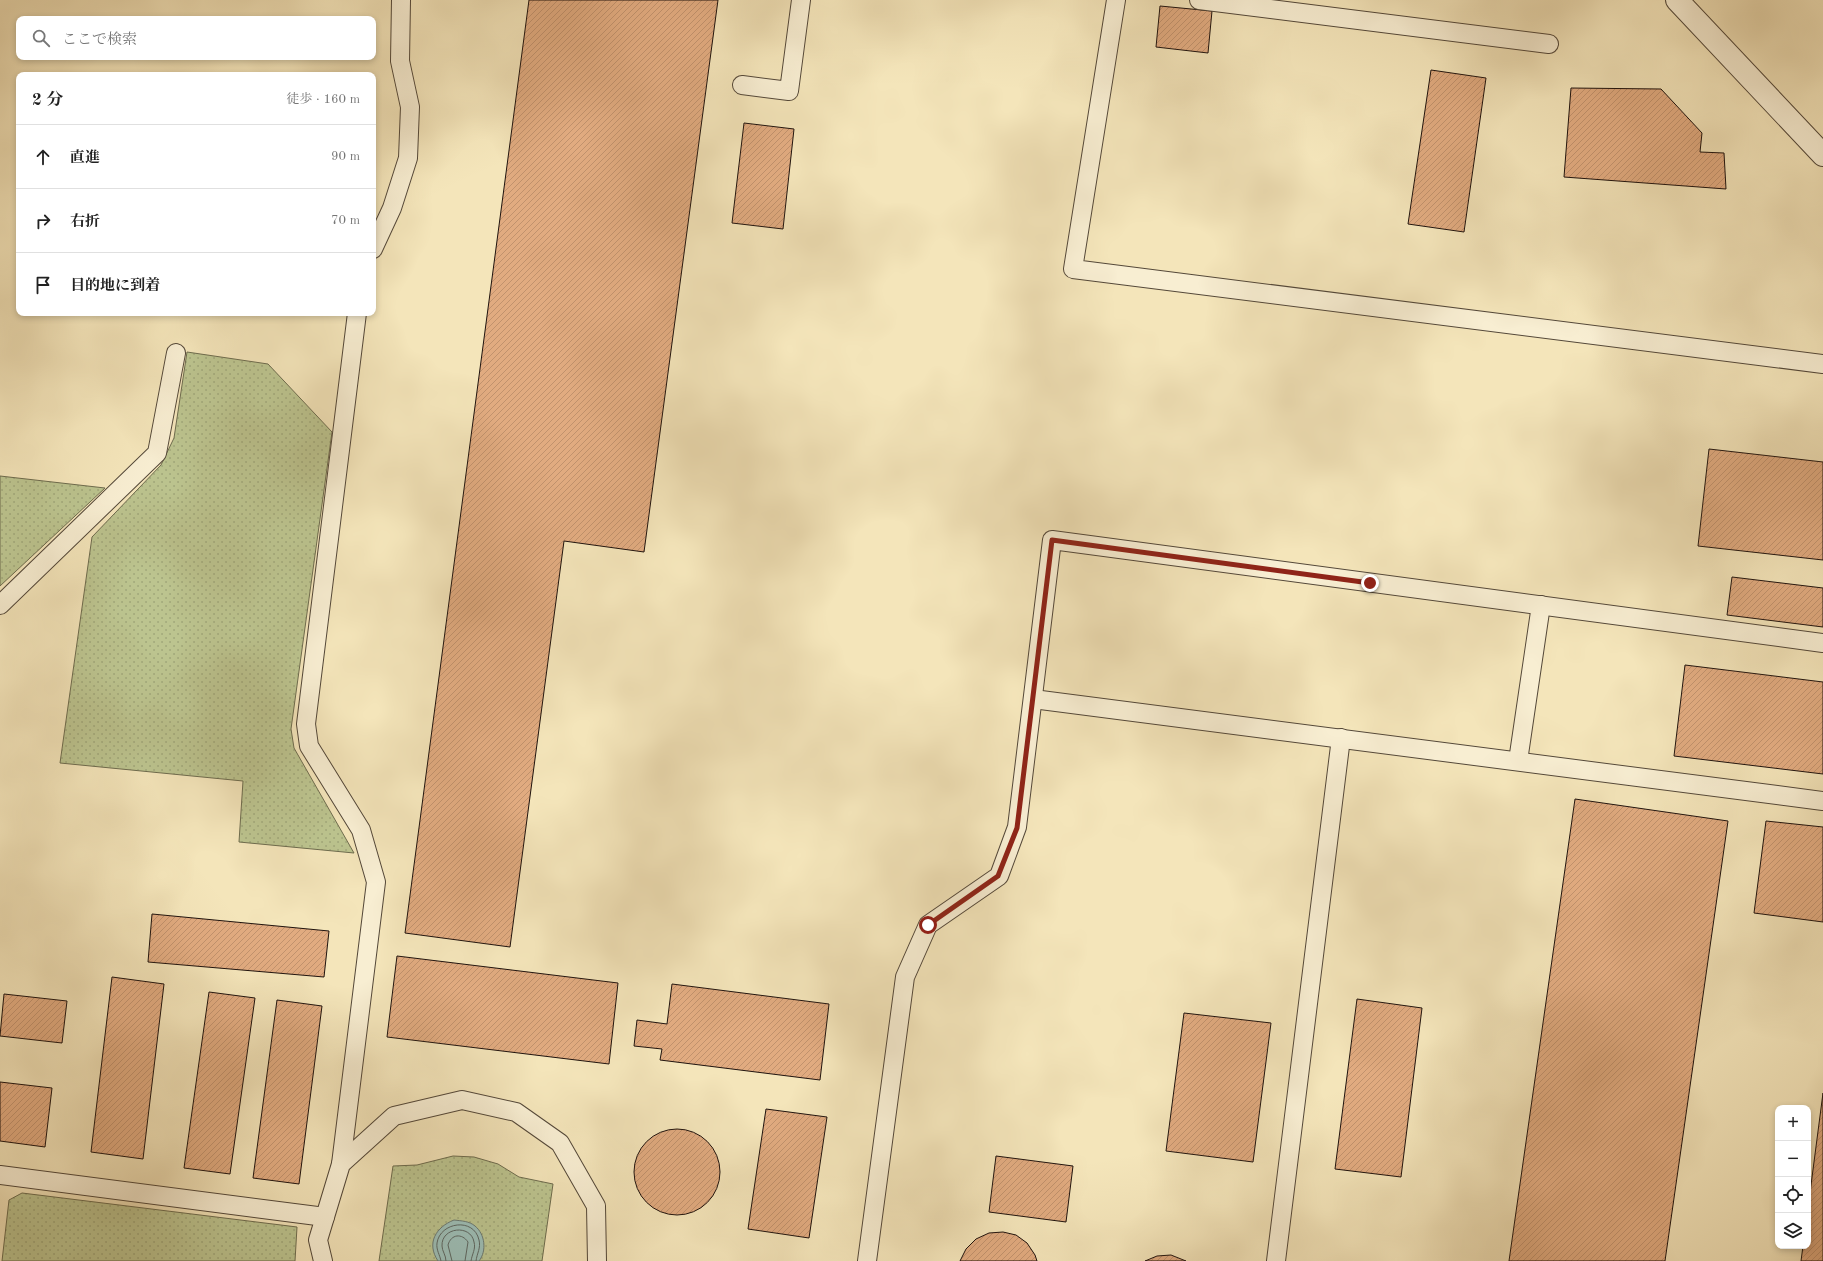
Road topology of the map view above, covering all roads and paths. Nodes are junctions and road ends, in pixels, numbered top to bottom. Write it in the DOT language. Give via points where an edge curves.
graph roads {
  1 [pos="401,0"];
  2 [pos="802,0"];
  3 [pos="1116,0"];
  4 [pos="1199,0"];
  5 [pos="1677,0"];
  6 [pos="1549,44"];
  7 [pos="742,85"];
  8 [pos="1823,155"];
  9 [pos="376,243"];
  10 [pos="357,316"];
  11 [pos="176,352"];
  12 [pos="1823,364"];
  13 [pos="0,605"];
  14 [pos="1541,605"];
  15 [pos="1823,643"];
  16 [pos="1033,699"];
  17 [pos="1341,738"];
  18 [pos="1518,762"];
  19 [pos="1823,801"];
  20 [pos="340,1164"];
  21 [pos="0,1175"];
  22 [pos="324,1217"];
  23 [pos="323,1261"];
  24 [pos="598,1261"];
  25 [pos="866,1261"];
  26 [pos="1276,1261"];
  1 -- 9 [label="lane" via="400,61 410,107 408,158 392,208"];
  2 -- 7 [label="lane" via="789,91"];
  3 -- 12 [label="lane" via="1073,269"];
  4 -- 6 [label="lane"];
  5 -- 8 [label="street"];
  10 -- 20 [label="lane" via="306,724 309,746 361,830 376,882"];
  11 -- 13 [label="lane" via="157,453"];
  14 -- 15 [label="lane"];
  14 -- 16 [label="lane" via="1052,540"];
  14 -- 18 [label="lane"];
  16 -- 17 [label="lane"];
  16 -- 25 [label="lane" via="1017,828 998,876 928,925 905,977"];
  17 -- 18 [label="lane"];
  17 -- 26 [label="lane"];
  18 -- 19 [label="lane"];
  20 -- 22 [label="lane"];
  20 -- 24 [label="lane" via="394,1116 462,1100 516,1112 560,1142 596,1206"];
  21 -- 22 [label="lane"];
  22 -- 23 [label="lane" via="318,1240"];
}
